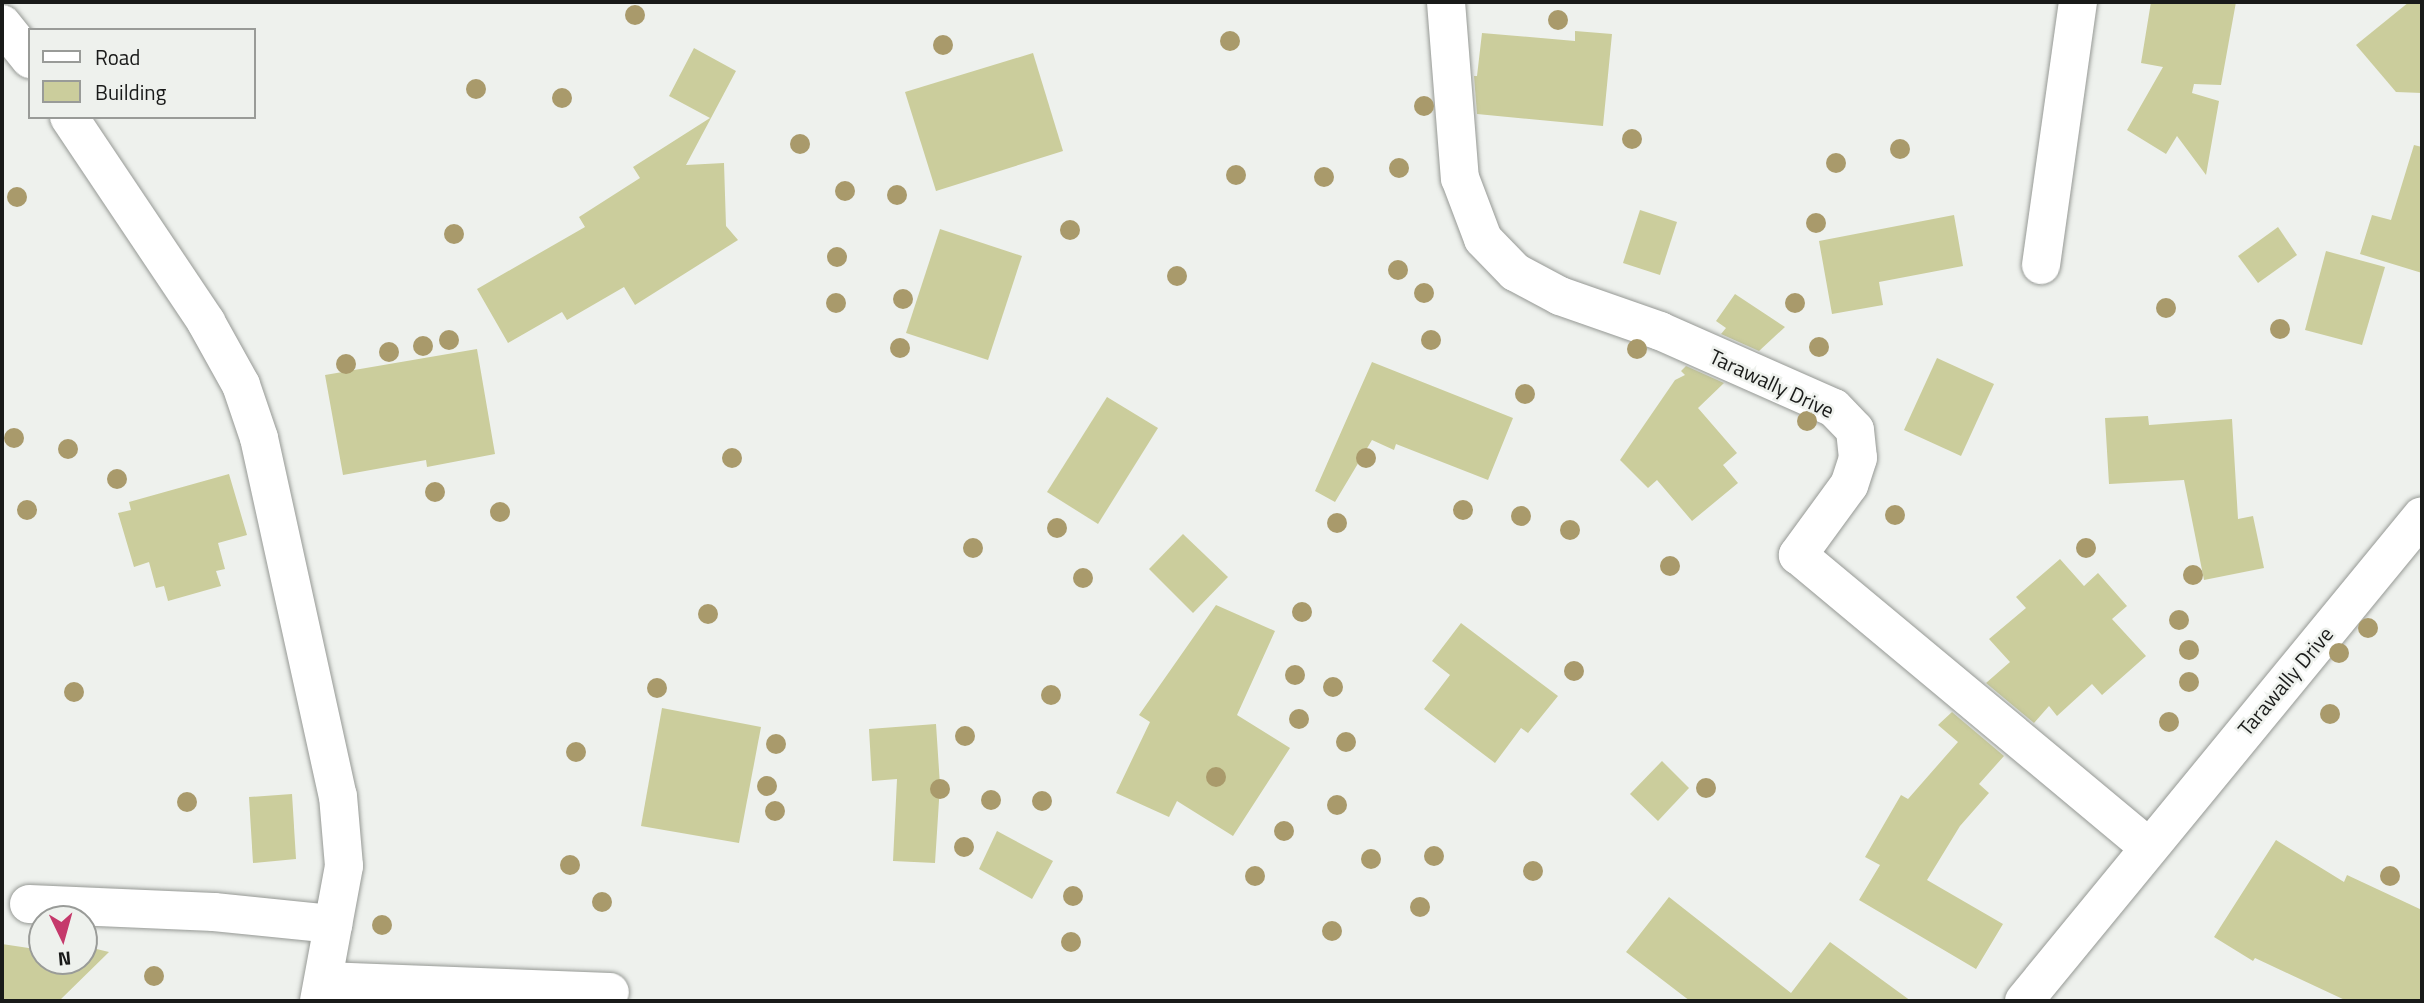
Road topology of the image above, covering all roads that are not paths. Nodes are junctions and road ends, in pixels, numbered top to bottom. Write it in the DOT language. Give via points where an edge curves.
graph roads {
  1 [pos="1446,2"];
  2 [pos="2078,2"];
  3 [pos="2,24"];
  4 [pos="28,56"];
  5 [pos="70,119"];
  6 [pos="2040,265"];
  7 [pos="2422,516"];
  8 [pos="2147,846"];
  9 [pos="29,904"];
  10 [pos="333,925"];
  11 [pos="322,991"];
  12 [pos="610,992"];
  13 [pos="2024,1001"];
  1 -- 8 [label="street, Tarawally Drive" via="1460,178 1483,239 1515,272 1560,296 1660,331 1834,408 1855,430 1858,458 1849,485 1798,555"];
  2 -- 6 [label="street"];
  3 -- 4 [label="street"];
  5 -- 10 [label="street" via="206,322 241,385 259,438 338,796 344,866"];
  7 -- 8 [label="street, Tarawally Drive"];
  8 -- 13 [label="street, Tarawally Drive"];
  9 -- 10 [label="street" via="214,912"];
  10 -- 11 [label="street"];
  11 -- 12 [label="street"];
}
